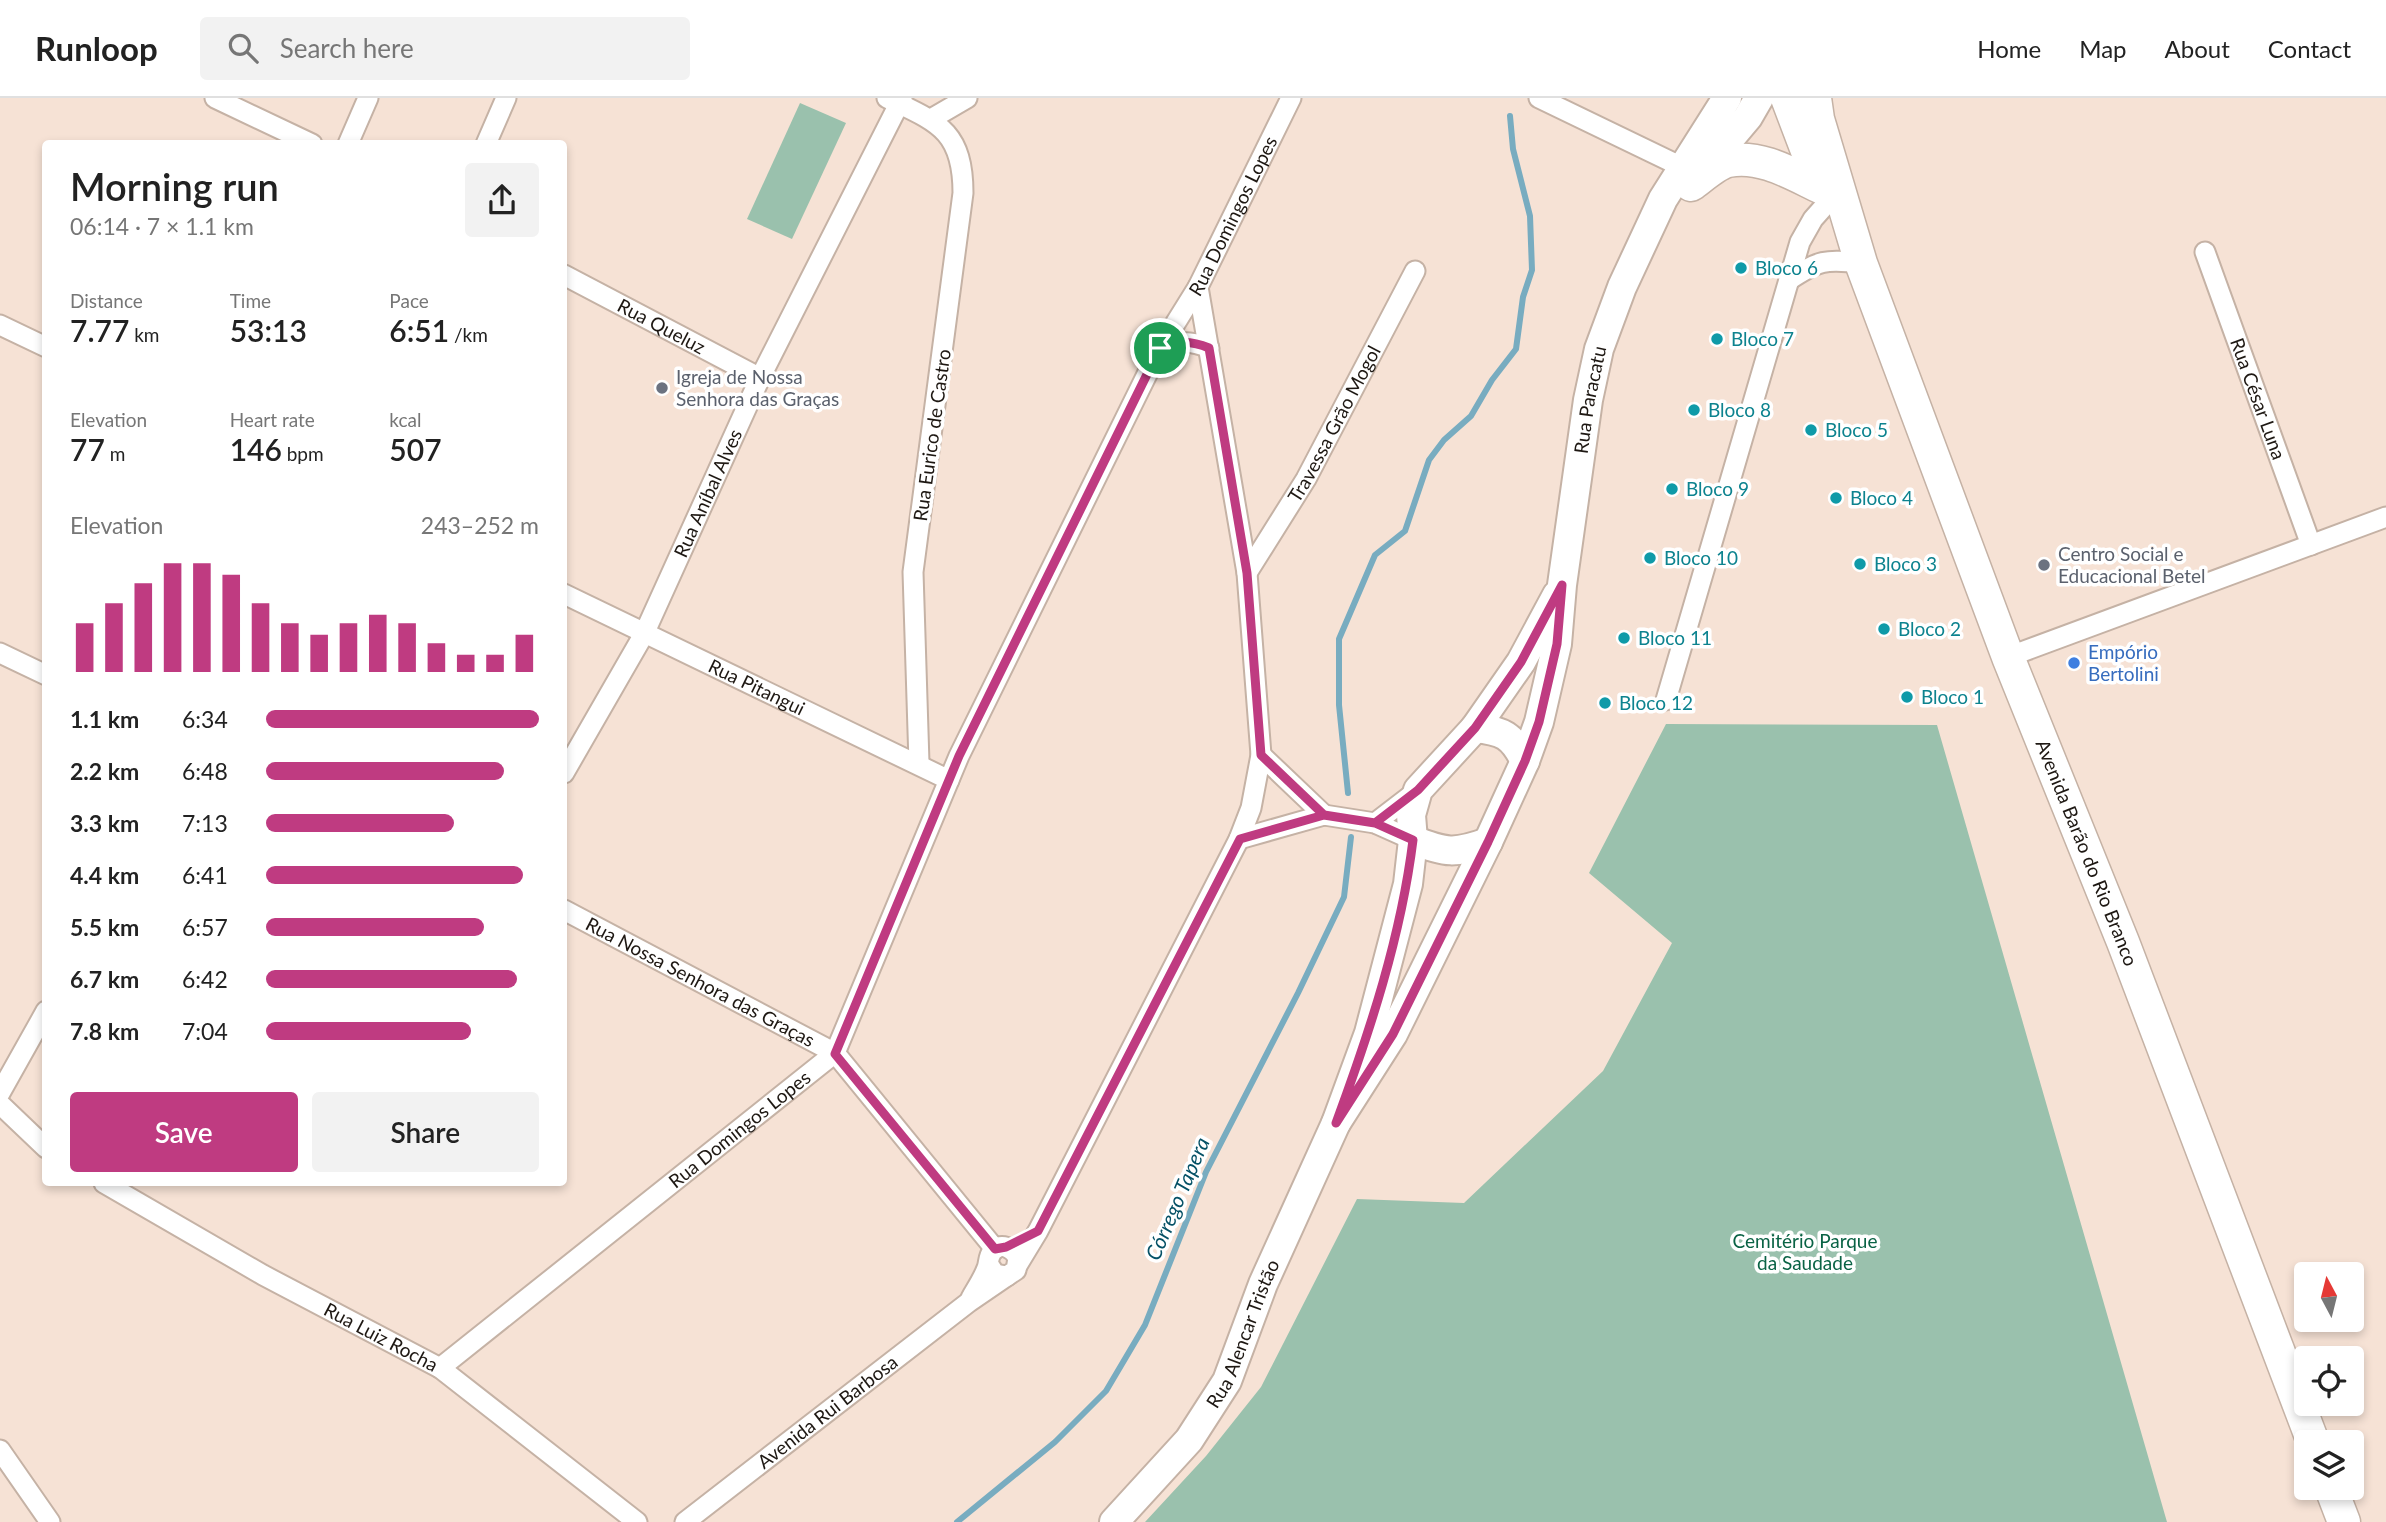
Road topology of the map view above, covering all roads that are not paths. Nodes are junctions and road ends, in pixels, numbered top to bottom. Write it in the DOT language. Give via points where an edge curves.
graph roads {
  1 [pos="215,98"];
  2 [pos="368,98"];
  3 [pos="506,98"];
  4 [pos="967,98"];
  5 [pos="1291,98"];
  6 [pos="1539,98"];
  7 [pos="1727,98"];
  8 [pos="1759,98"];
  9 [pos="1787,98"];
  10 [pos="1815,98"];
  11 [pos="896,100"];
  12 [pos="931,120"];
  13 [pos="304,140"];
  14 [pos="350,140"];
  15 [pos="488,140"];
  16 [pos="1686,176"];
  17 [pos="1825,195"];
  18 [pos="2206,251"];
  19 [pos="1861,263"];
  20 [pos="1415,271"];
  21 [pos="567,277"];
  22 [pos="1789,279"];
  23 [pos="1198,287"];
  24 [pos="0,325"];
  25 [pos="42,345"];
  26 [pos="1160,348"];
  27 [pos="1209,348"];
  28 [pos="760,378"];
  29 [pos="2386,517"];
  30 [pos="2311,545"];
  31 [pos="1247,573"];
  32 [pos="1562,585"];
  33 [pos="567,596"];
  34 [pos="644,634"];
  35 [pos="0,653"];
  36 [pos="2008,657"];
  37 [pos="42,673"];
  38 [pos="1666,701"];
  39 [pos="1475,728"];
  40 [pos="1261,755"];
  41 [pos="1525,761"];
  42 [pos="919,763"];
  43 [pos="567,768"];
  44 [pos="949,780"];
  45 [pos="1418,790"];
  46 [pos="1324,815"];
  47 [pos="1375,823"];
  48 [pos="1240,839"];
  49 [pos="1413,840"];
  50 [pos="1488,842"];
  51 [pos="567,912"];
  52 [pos="42,1018"];
  53 [pos="835,1054"];
  54 [pos="0,1093"];
  55 [pos="0,1104"];
  56 [pos="1336,1123"];
  57 [pos="42,1144"];
  58 [pos="109,1186"];
  59 [pos="1038,1231"];
  60 [pos="997,1254"];
  61 [pos="1013,1270"];
  62 [pos="969,1303"];
  63 [pos="440,1368"];
  64 [pos="2308,1430"];
  65 [pos="0,1450"];
  66 [pos="2336,1500"];
  67 [pos="50,1522"];
  68 [pos="637,1522"];
  69 [pos="685,1522"];
  70 [pos="1114,1522"];
  71 [pos="2344,1522"];
  1 -- 13 [label="street"];
  2 -- 14 [label="street"];
  3 -- 15 [label="street"];
  4 -- 12 [label="street"];
  5 -- 23 [label="street, Rua Domingos Lopes"];
  6 -- 16 [label="street"];
  7 -- 16 [label="main road, Rua Paracatu"];
  8 -- 16 [label="main road, Rua Paracatu" via="1748,117"];
  9 -- 17 [label="main road, Avenida Barão do Rio Branco"];
  10 -- 19 [label="main road, Avenida Barão do Rio Branco"];
  11 -- 12 [label="street"];
  11 -- 28 [label="street, Rua Aníbal Alves"];
  12 -- 42 [label="street, Rua Eurico de Castro" via="949,135 958,152 963,193 914,572"];
  16 -- 17 [label="main road" via="1726,162 1752,160 1771,165"];
  16 -- 32 [label="main road, Rua Paracatu" via="1653,225 1622,287 1599,349"];
  17 -- 19 [label="main road, Avenida Barão do Rio Branco"];
  17 -- 22 [label="street" via="1800,242"];
  18 -- 30 [label="street, Rua César Luna"];
  19 -- 22 [label="street" via="1822,262"];
  19 -- 36 [label="main road, Avenida Barão do Rio Branco"];
  20 -- 31 [label="street, Travessa Grão Mogol" via="1306,479"];
  21 -- 28 [label="street, Rua Queluz"];
  22 -- 38 [label="street"];
  23 -- 26 [label="street, Rua Domingos Lopes"];
  23 -- 27 [label="street, Avenida Rui Barbosa"];
  24 -- 25 [label="street"];
  26 -- 27 [label="street" via="1188,341"];
  26 -- 44 [label="street, Rua Domingos Lopes"];
  27 -- 31 [label="street, Avenida Rui Barbosa"];
  28 -- 34 [label="street, Rua Aníbal Alves"];
  29 -- 30 [label="street"];
  30 -- 36 [label="street"];
  31 -- 40 [label="street, Avenida Rui Barbosa"];
  32 -- 39 [label="main road, Rua Paracatu" via="1521,662"];
  32 -- 41 [label="main road, Rua Paracatu" via="1557,644"];
  33 -- 34 [label="street, Rua Pitangui"];
  34 -- 42 [label="street, Rua Pitangui"];
  34 -- 43 [label="street, Rua Aníbal Alves"];
  35 -- 37 [label="street"];
  36 -- 64 [label="main road, Avenida Barão do Rio Branco" via="2123,942"];
  39 -- 41 [label="main road" via="1508,736"];
  39 -- 45 [label="main road, Rua Paracatu"];
  40 -- 46 [label="street"];
  40 -- 48 [label="street, Avenida Rui Barbosa"];
  41 -- 50 [label="main road, Rua Paracatu"];
  42 -- 44 [label="street, Rua Pitangui"];
  44 -- 53 [label="street, Rua Domingos Lopes"];
  45 -- 47 [label="street"];
  45 -- 49 [label="main road" via="1411,815"];
  46 -- 47 [label="street"];
  46 -- 48 [label="street"];
  47 -- 49 [label="street"];
  48 -- 59 [label="street, Avenida Rui Barbosa"];
  49 -- 50 [label="main road" via="1463,851"];
  49 -- 56 [label="main road, Rua Alencar Tristão" via="1408,884 1380,993"];
  50 -- 56 [label="main road, Rua Alencar Tristão" via="1393,1034"];
  51 -- 53 [label="street, Rua Nossa Senhora das Graças"];
  52 -- 54 [label="street"];
  53 -- 60 [label="street, Rua Nossa Senhora das Graças"];
  53 -- 63 [label="street, Rua Domingos Lopes"];
  55 -- 57 [label="street"];
  56 -- 70 [label="main road, Rua Alencar Tristão" via="1263,1284 1227,1381 1189,1440"];
  58 -- 63 [label="street, Rua Luiz Rocha" via="263,1275"];
  59 -- 60 [label="street"];
  59 -- 61 [label="street, Avenida Rui Barbosa"];
  60 -- 61 [label="street, Rua Nossa Senhora das Graças" via="1016,1253"];
  60 -- 61 [label="street" via="995,1274"];
  60 -- 62 [label="street, Avenida Rui Barbosa"];
  61 -- 62 [label="street, Avenida Rui Barbosa"];
  62 -- 69 [label="street, Avenida Rui Barbosa"];
  63 -- 68 [label="street, Rua Luiz Rocha"];
  65 -- 67 [label="street"];
  66 -- 71 [label="main road"];
}
